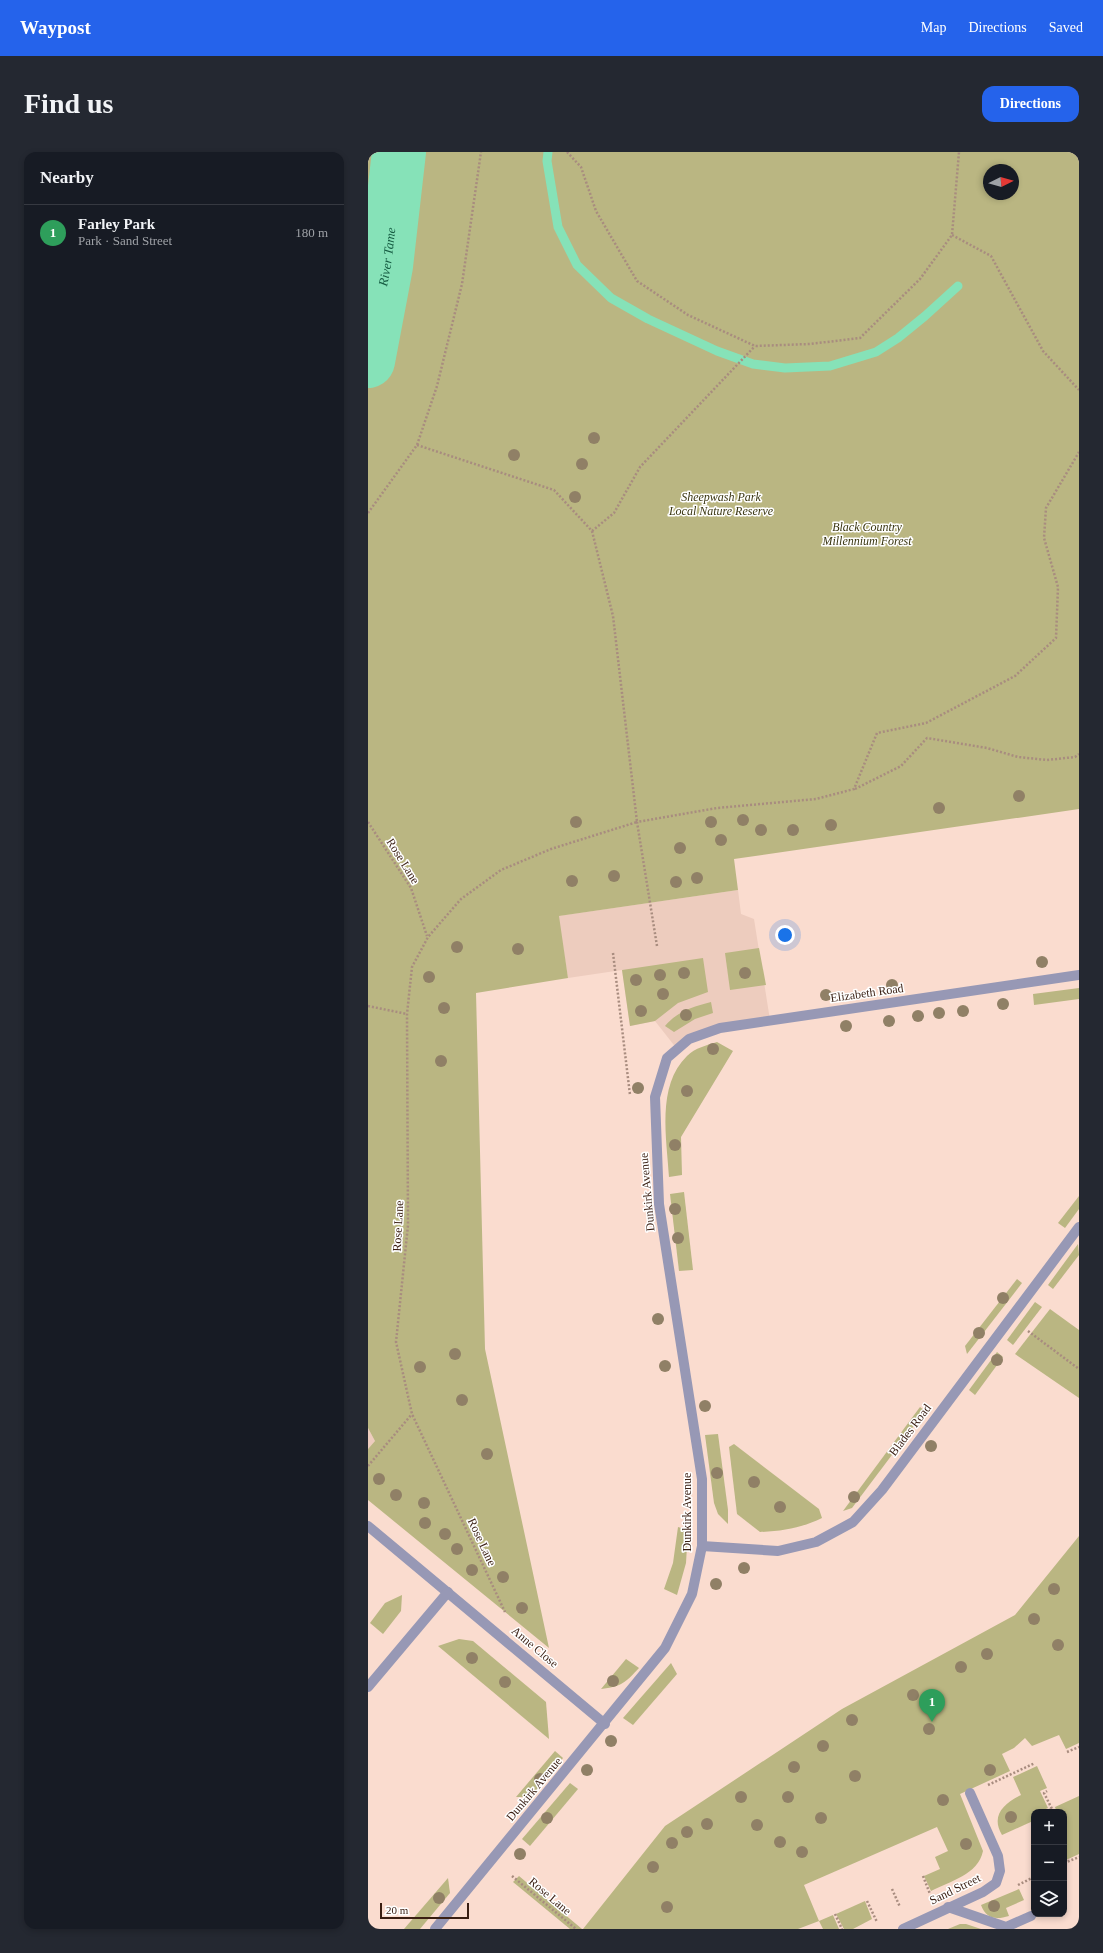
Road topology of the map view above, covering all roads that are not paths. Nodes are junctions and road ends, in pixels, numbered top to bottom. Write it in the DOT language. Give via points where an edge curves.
graph roads {
  1 [pos="1079,975"];
  2 [pos="667,1058"];
  3 [pos="1079,1226"];
  4 [pos="368,1526"];
  5 [pos="702,1546"];
  6 [pos="448,1592"];
  7 [pos="368,1687"];
  8 [pos="605,1724"];
  9 [pos="970,1793"];
  10 [pos="948,1908"];
  11 [pos="1031,1916"];
  12 [pos="434,1929"];
  13 [pos="903,1929"];
  1 -- 2 [label="street, Elizabeth Road" via="720,1028 689,1039"];
  2 -- 5 [label="street, Dunkirk Avenue" via="655,1097 659,1204 702,1479"];
  3 -- 5 [label="street, Blades Road" via="882,1490 853,1522 816,1542 778,1551"];
  4 -- 6 [label="street, Anne Close"];
  5 -- 8 [label="street, Dunkirk Avenue" via="692,1594 666,1648"];
  6 -- 7 [label="street"];
  6 -- 8 [label="street, Anne Close"];
  8 -- 12 [label="street, Dunkirk Avenue"];
  9 -- 10 [label="street, Sand Street" via="998,1856 1000,1871 996,1883"];
  10 -- 11 [label="street" via="1006,1927"];
  10 -- 13 [label="street, Sand Street"];
}
